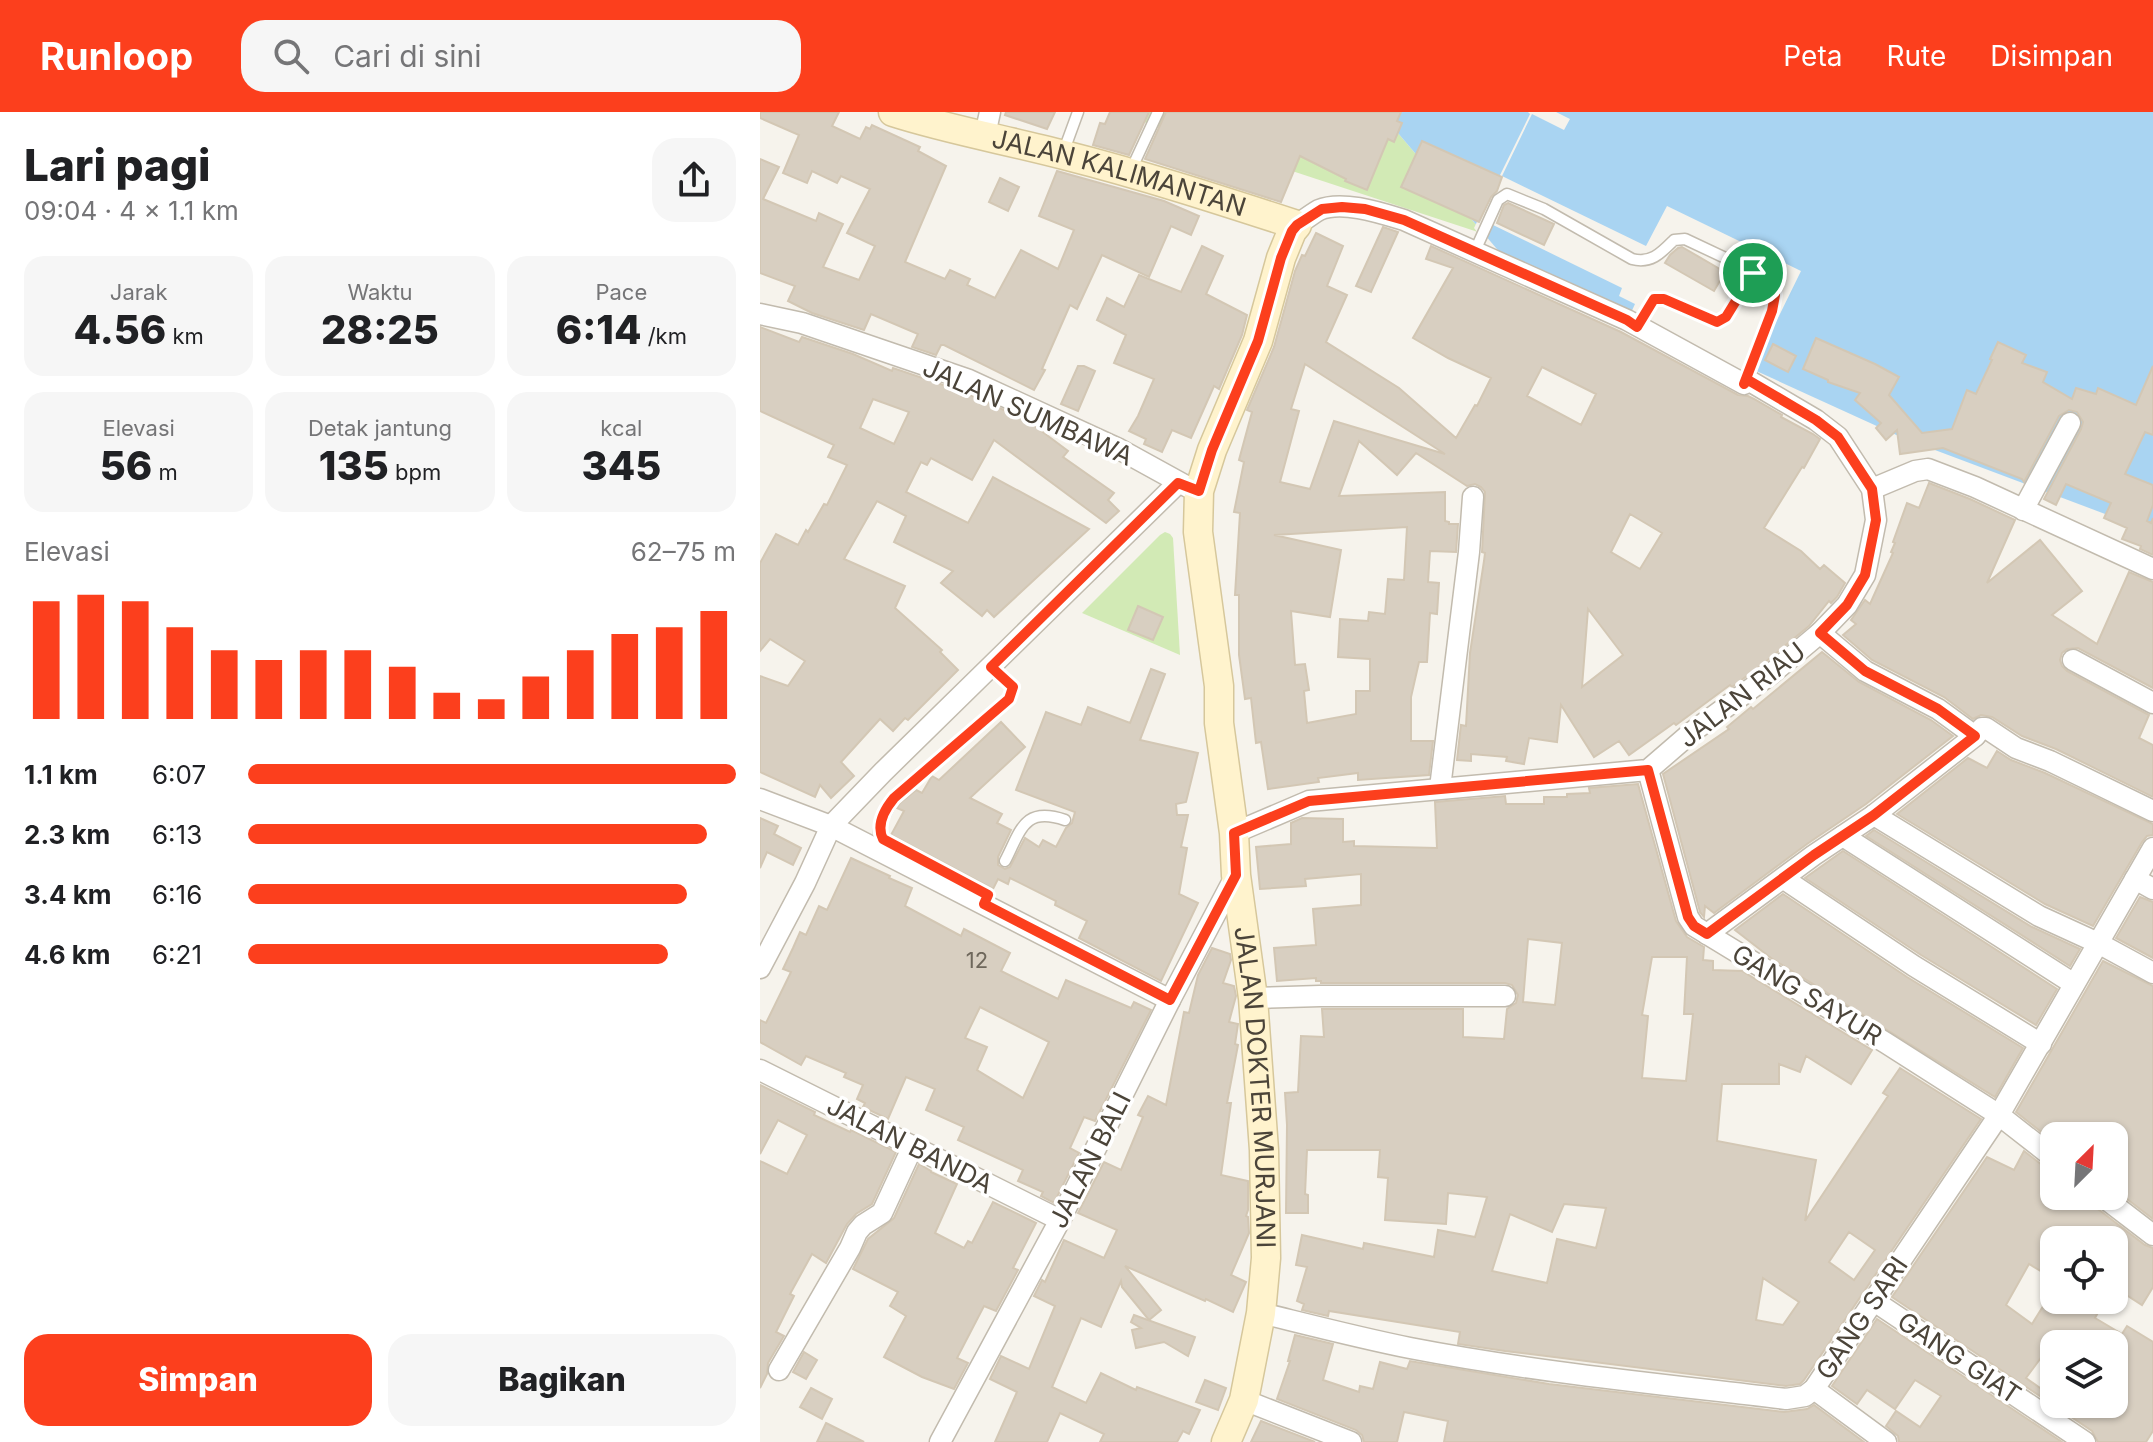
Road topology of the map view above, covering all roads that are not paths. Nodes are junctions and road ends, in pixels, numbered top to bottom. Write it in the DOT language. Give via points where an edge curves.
graph roads {
  1 [pos="893,112"];
  2 [pos="1078,112"];
  3 [pos="1158,112"];
  4 [pos="987,124"];
  5 [pos="1063,154"];
  6 [pos="1130,172"];
  7 [pos="1297,225"];
  8 [pos="1474,253"];
  9 [pos="1753,273"];
  10 [pos="760,314"];
  11 [pos="1637,327"];
  12 [pos="1744,384"];
  13 [pos="2070,423"];
  14 [pos="1189,487"];
  15 [pos="1872,489"];
  16 [pos="1473,497"];
  17 [pos="2023,510"];
  18 [pos="2153,569"];
  19 [pos="1820,633"];
  20 [pos="2073,660"];
  21 [pos="991,667"];
  22 [pos="2153,703"];
  23 [pos="1975,736"];
  24 [pos="1648,770"];
  25 [pos="1440,788"];
  26 [pos="760,799"];
  27 [pos="2153,811"];
  28 [pos="1874,815"];
  29 [pos="1065,820"];
  30 [pos="831,826"];
  31 [pos="1234,833"];
  32 [pos="1843,836"];
  33 [pos="2153,848"];
  34 [pos="1005,861"];
  35 [pos="1236,875"];
  36 [pos="1784,879"];
  37 [pos="2144,884"];
  38 [pos="987,897"];
  39 [pos="1707,934"];
  40 [pos="2098,943"];
  41 [pos="760,968"];
  42 [pos="2153,973"];
  43 [pos="2074,984"];
  44 [pos="1505,996"];
  45 [pos="1253,998"];
  46 [pos="1170,1000"];
  47 [pos="2041,1044"];
  48 [pos="760,1070"];
  49 [pos="1999,1115"];
  50 [pos="913,1146"];
  51 [pos="2040,1147"];
  52 [pos="2120,1210"];
  53 [pos="1060,1220"];
  54 [pos="2153,1235"];
  55 [pos="1874,1301"];
  56 [pos="1261,1313"];
  57 [pos="779,1370"];
  58 [pos="1814,1389"];
  59 [pos="1244,1400"];
  60 [pos="940,1442"];
  61 [pos="1226,1442"];
  62 [pos="1351,1442"];
  63 [pos="1886,1442"];
  64 [pos="2085,1442"];
  1 -- 4 [label="street, JALAN KALIMANTAN" via="925,122"];
  2 -- 5 [label="lane"];
  3 -- 6 [label="lane"];
  4 -- 5 [label="street, JALAN KALIMANTAN"];
  5 -- 6 [label="street, JALAN KALIMANTAN"];
  6 -- 7 [label="street, JALAN KALIMANTAN"];
  7 -- 8 [label="street, JALAN RIAU" via="1322,209 1365,209 1404,220"];
  7 -- 14 [label="street, JALAN DOKTER MURJANI" via="1281,258 1258,341 1212,450"];
  8 -- 9 [label="lane" via="1498,200 1507,194 1632,259 1643,262 1660,255 1674,240 1685,239"];
  8 -- 11 [label="street, JALAN RIAU"];
  9 -- 11 [label="lane" via="1726,317 1717,322 1654,299"];
  9 -- 12 [label="lane" via="1775,295"];
  10 -- 14 [label="street, JALAN SUMBAWA" via="802,323 969,380"];
  11 -- 12 [label="street, JALAN RIAU"];
  12 -- 15 [label="street, JALAN RIAU" via="1748,380 1838,437"];
  13 -- 17 [label="street"];
  14 -- 21 [label="street"];
  14 -- 31 [label="street, JALAN DOKTER MURJANI" via="1219,686"];
  15 -- 17 [label="street" via="1928,469"];
  15 -- 19 [label="street, JALAN RIAU" via="1876,520 1865,575 1847,605"];
  16 -- 25 [label="street"];
  17 -- 18 [label="street"];
  19 -- 23 [label="street" via="1865,671 1938,709"];
  19 -- 24 [label="street, JALAN RIAU"];
  20 -- 22 [label="street"];
  21 -- 30 [label="street"];
  21 -- 38 [label="lane" via="1013,687 1009,699 894,798 879,832 889,843"];
  23 -- 27 [label="street" via="1986,728 2016,748"];
  23 -- 28 [label="street"];
  24 -- 25 [label="street"];
  24 -- 39 [label="street, GANG SAYUR" via="1688,917"];
  25 -- 31 [label="street" via="1309,801"];
  26 -- 30 [label="street"];
  28 -- 32 [label="street"];
  28 -- 40 [label="street" via="2039,916"];
  29 -- 34 [label="lane" via="1050,815 1030,818"];
  30 -- 38 [label="street"];
  30 -- 41 [label="street"];
  31 -- 35 [label="street, JALAN DOKTER MURJANI"];
  32 -- 36 [label="street"];
  32 -- 43 [label="street"];
  33 -- 37 [label="street, GANG SARI"];
  35 -- 45 [label="street, JALAN DOKTER MURJANI"];
  35 -- 46 [label="street, JALAN BALI"];
  36 -- 39 [label="street"];
  36 -- 47 [label="street"];
  37 -- 40 [label="street, GANG SARI"];
  38 -- 46 [label="street"];
  39 -- 49 [label="street, GANG SAYUR"];
  40 -- 42 [label="street"];
  40 -- 43 [label="street, GANG SARI"];
  43 -- 47 [label="street, GANG SARI"];
  44 -- 45 [label="street"];
  45 -- 56 [label="street, JALAN DOKTER MURJANI" via="1266,1227"];
  46 -- 53 [label="street, JALAN BALI"];
  47 -- 49 [label="street, GANG SARI"];
  48 -- 50 [label="street, JALAN BANDA"];
  49 -- 51 [label="street, GANG SAYUR"];
  49 -- 55 [label="street, GANG SARI"];
  50 -- 53 [label="street, JALAN BANDA"];
  50 -- 57 [label="street" via="882,1213 857,1232"];
  52 -- 54 [label="street"];
  53 -- 60 [label="street, JALAN BALI"];
  55 -- 58 [label="street, GANG SARI"];
  55 -- 64 [label="street, GANG GIAT"];
  56 -- 58 [label="street, GANG SARI" via="1413,1348 1593,1376 1786,1399"];
  56 -- 59 [label="street, JALAN DOKTER MURJANI"];
  58 -- 63 [label="street"];
  59 -- 61 [label="street, JALAN DOKTER MURJANI"];
  59 -- 62 [label="street"];
}
